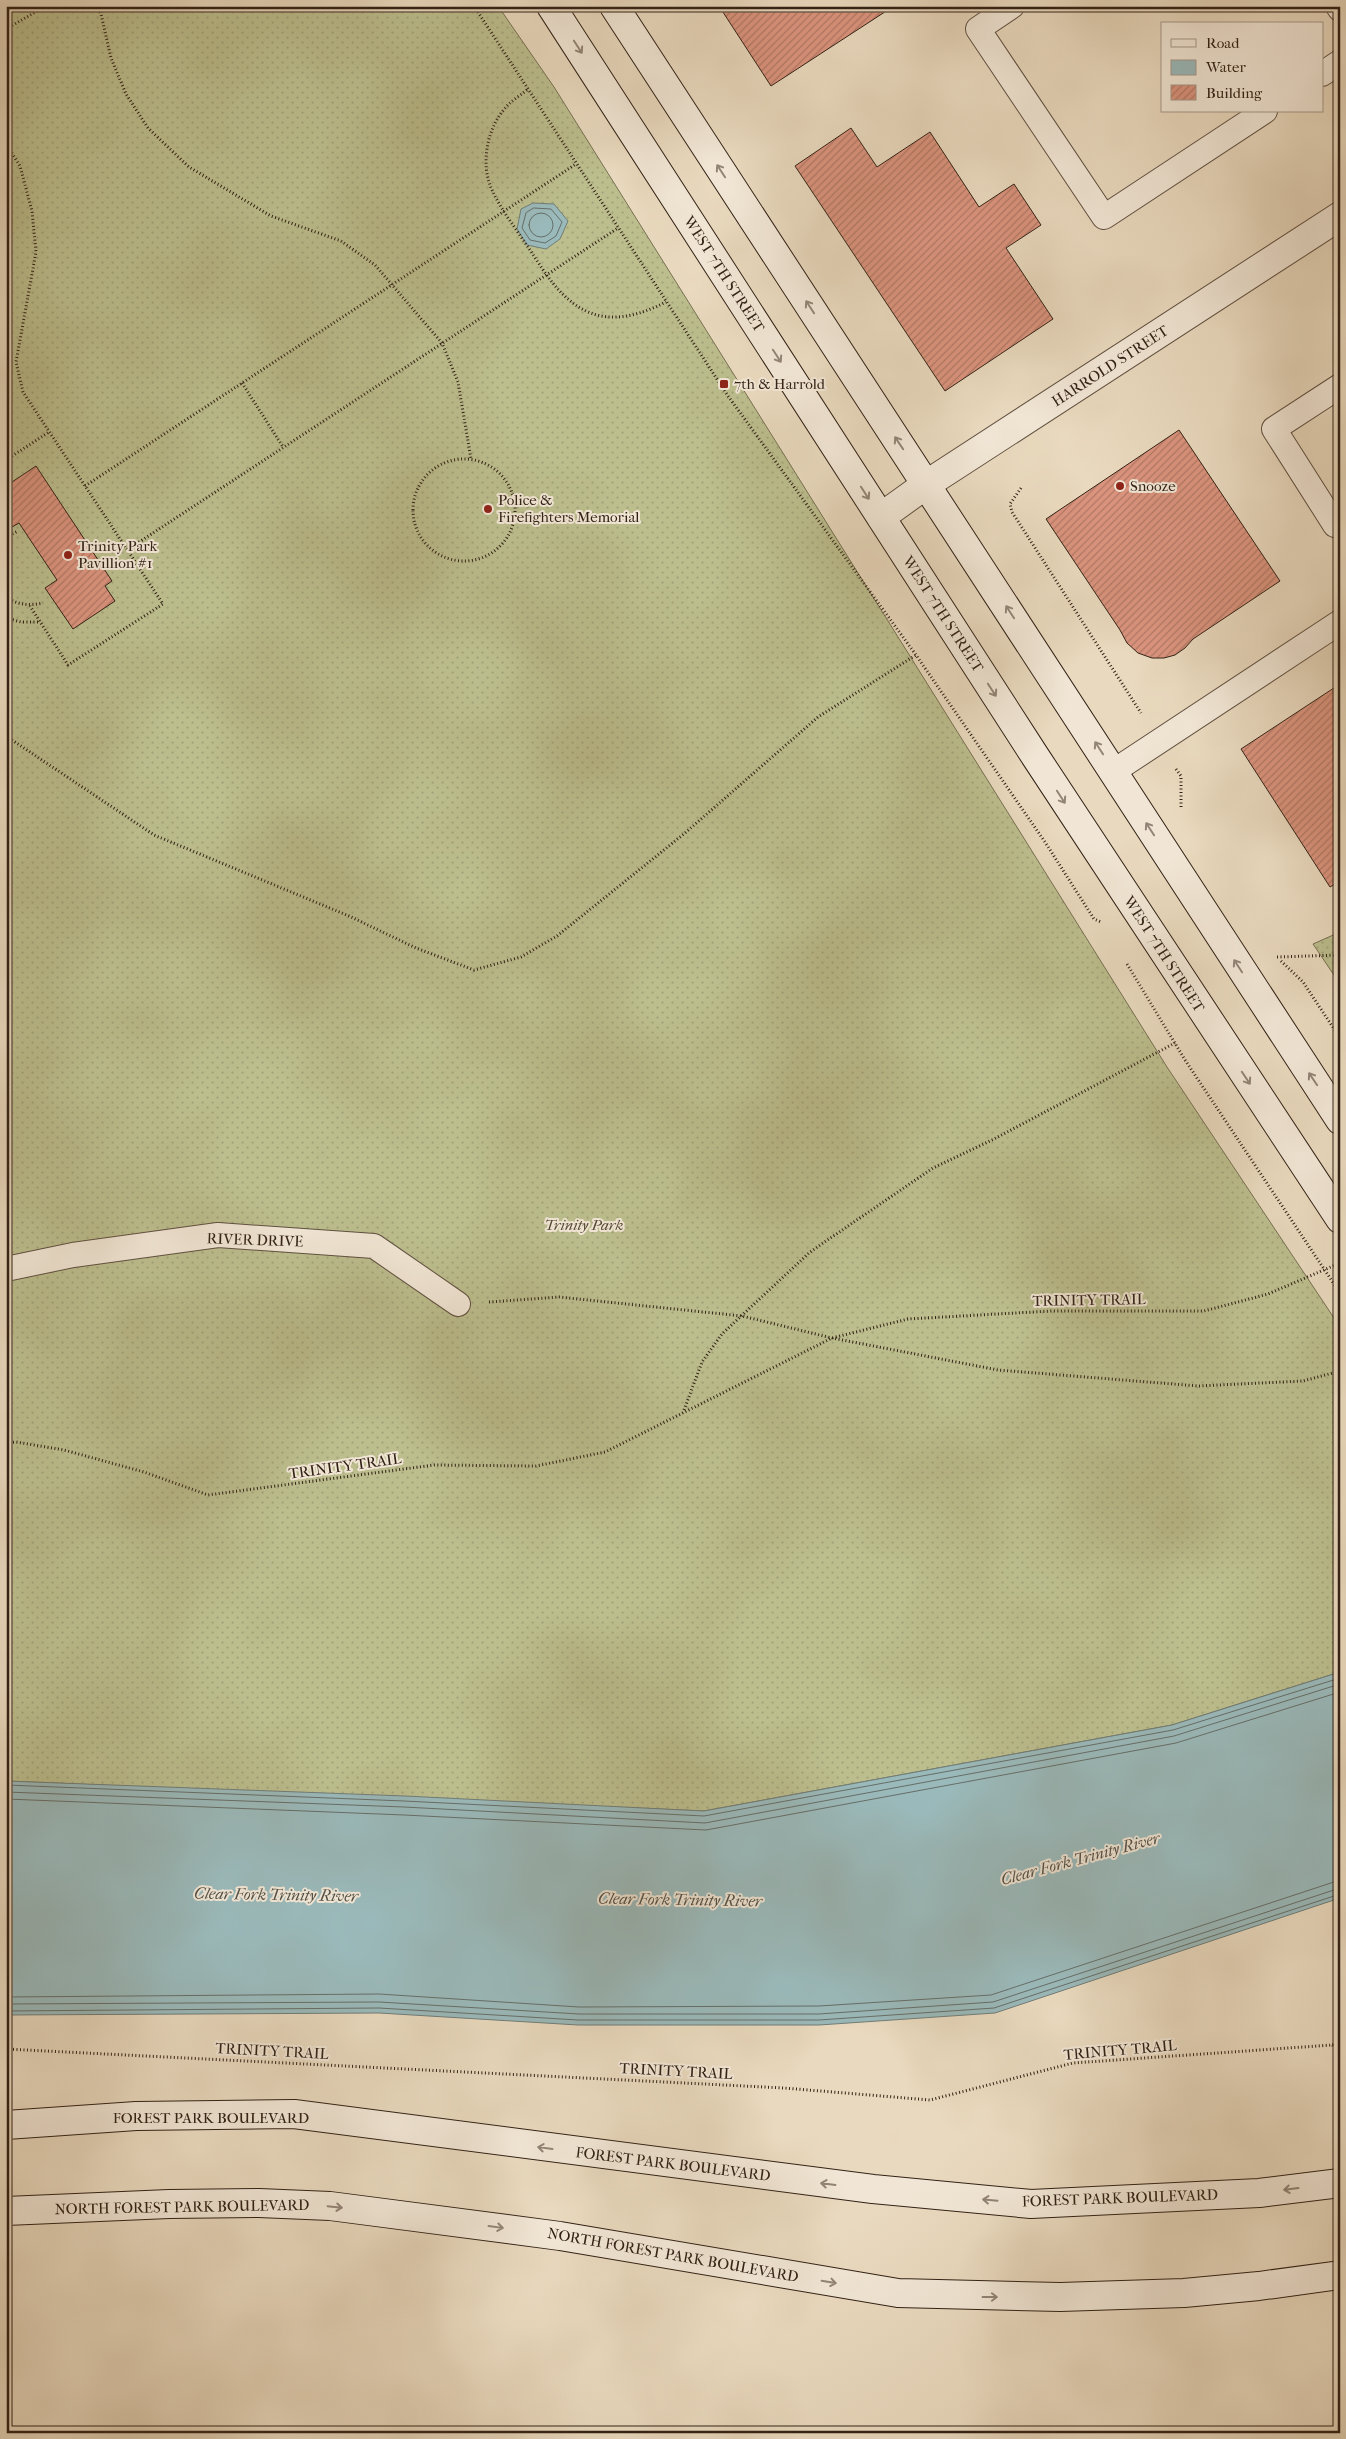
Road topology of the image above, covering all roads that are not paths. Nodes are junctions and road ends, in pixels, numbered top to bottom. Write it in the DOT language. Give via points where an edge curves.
graph roads {
  1 [pos="551,6"];
  2 [pos="614,6"];
  3 [pos="1012,6"];
  4 [pos="1340,62"];
  5 [pos="1324,73"];
  6 [pos="1263,112"];
  7 [pos="1340,216"];
  8 [pos="1340,386"];
  9 [pos="927,484"];
  10 [pos="881,517"];
  11 [pos="1340,522"];
  12 [pos="1340,622"];
  13 [pos="1114,771"];
  14 [pos="1340,1120"];
  15 [pos="1340,1219"];
  16 [pos="6,1269"];
  17 [pos="458,1304"];
  18 [pos="6,2125"];
  19 [pos="1340,2183"];
  20 [pos="6,2211"];
  21 [pos="1340,2275"];
  1 -- 10 [label="main road, WEST 7TH STREET, one-way"];
  9 -- 2 [label="main road, one-way"];
  3 -- 6 [label="lane" via="978,29 1104,216"];
  4 -- 5 [label="lane"];
  7 -- 9 [label="main road, HARROLD STREET"];
  8 -- 11 [label="lane" via="1274,430 1335,525"];
  9 -- 10 [label="main road, HARROLD STREET"];
  13 -- 9 [label="main road, one-way"];
  10 -- 15 [label="main road, WEST 7TH STREET, one-way"];
  12 -- 13 [label="lane"];
  14 -- 13 [label="main road, one-way"];
  16 -- 17 [label="lane, RIVER DRIVE" via="73,1255 218,1235 374,1246"];
  19 -- 18 [label="main road, FOREST PARK BOULEVARD, one-way" via="1260,2193 1031,2204 873,2189 294,2114 136,2116"];
  20 -- 21 [label="main road, NORTH FOREST PARK BOULEVARD, one-way" via="169,2204 330,2206 560,2236 898,2294 1060,2298 1259,2286"];
}
